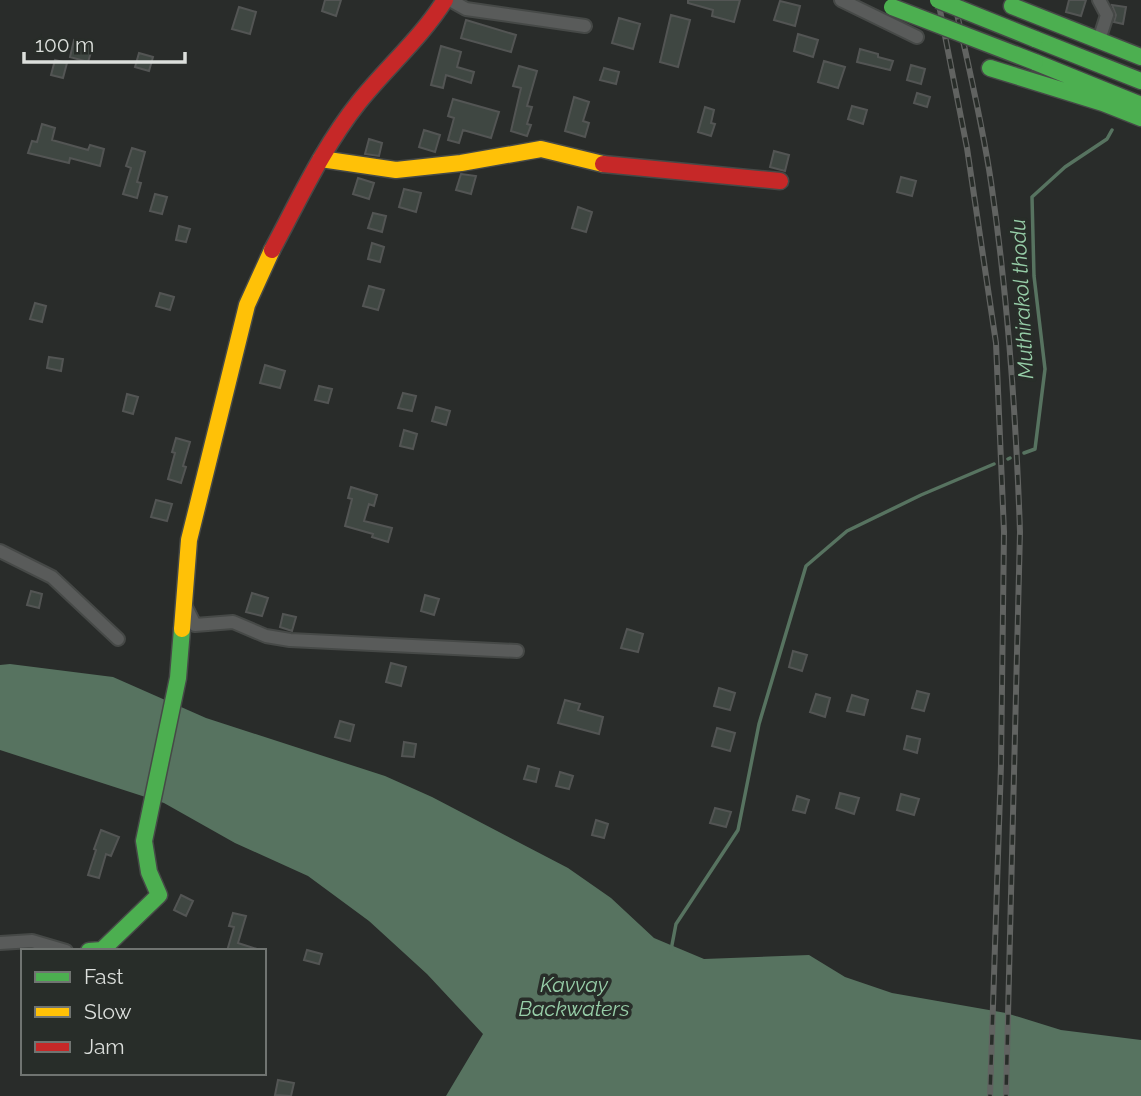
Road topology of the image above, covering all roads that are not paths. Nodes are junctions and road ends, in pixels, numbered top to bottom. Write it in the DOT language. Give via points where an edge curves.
graph roads {
  1 [pos="445,0"];
  2 [pos="450,0"];
  3 [pos="841,0"];
  4 [pos="938,0"];
  5 [pos="1099,0"];
  6 [pos="885,3"];
  7 [pos="1012,6"];
  8 [pos="585,26"];
  9 [pos="917,37"];
  10 [pos="1099,40"];
  11 [pos="1141,57"];
  12 [pos="990,68"];
  13 [pos="1141,81"];
  14 [pos="1141,105"];
  15 [pos="1141,118"];
  16 [pos="321,159"];
  17 [pos="780,181"];
  18 [pos="0,551"];
  19 [pos="185,605"];
  20 [pos="118,639"];
  21 [pos="517,650"];
  22 [pos="0,943"];
  23 [pos="59,949"];
  24 [pos="103,949"];
  1 -- 16 [label="main road" via="358,103"];
  2 -- 8 [label="street" via="466,9"];
  3 -- 9 [label="street"];
  4 -- 13 [label="main road, bridge"];
  5 -- 10 [label="street" via="1107,15"];
  6 -- 14 [label="main road, bridge"];
  7 -- 10 [label="main road"];
  10 -- 11 [label="main road"];
  12 -- 15 [label="main road"];
  16 -- 17 [label="main road" via="396,170 541,149 607,165"];
  16 -- 19 [label="main road" via="247,305 188,540"];
  18 -- 20 [label="street" via="52,577"];
  19 -- 21 [label="street" via="195,625 233,622 289,640"];
  19 -- 24 [label="main road" via="178,678 144,841 159,895"];
  22 -- 23 [label="street" via="32,941"];
}
